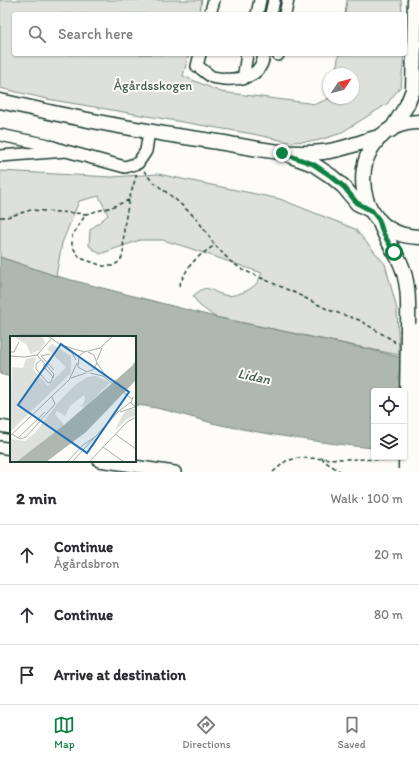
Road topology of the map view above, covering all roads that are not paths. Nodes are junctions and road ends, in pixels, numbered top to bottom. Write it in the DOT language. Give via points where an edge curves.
graph roads {
  1 [pos="214,0"];
  2 [pos="260,0"];
  3 [pos="274,0"];
  4 [pos="288,0"];
  5 [pos="415,0"];
  6 [pos="211,12"];
  7 [pos="257,12"];
  8 [pos="271,12"];
  9 [pos="285,12"];
  10 [pos="200,56"];
  11 [pos="247,56"];
  12 [pos="264,56"];
  13 [pos="243,79"];
  14 [pos="0,101"];
  15 [pos="419,122"];
  16 [pos="149,131"];
  17 [pos="386,133"];
  18 [pos="0,135"];
  19 [pos="66,151"];
  20 [pos="282,153"];
  21 [pos="0,156"];
  22 [pos="375,216"];
  23 [pos="419,237"];
  24 [pos="416,330"];
  25 [pos="0,426"];
  26 [pos="10,428"];
  27 [pos="0,447"];
  28 [pos="10,449"];
  29 [pos="106,462"];
  30 [pos="411,470"];
  31 [pos="175,472"];
  1 -- 6 [label="street"];
  2 -- 7 [label="street"];
  3 -- 8 [label="street"];
  4 -- 9 [label="street"];
  5 -- 17 [label="main road" via="413,90 408,105"];
  10 -- 13 [label="street" via="197,66 213,77"];
  11 -- 13 [label="street"];
  12 -- 13 [label="street" via="253,74"];
  14 -- 16 [label="main road"];
  15 -- 17 [label="main road" via="402,125"];
  16 -- 19 [label="street" via="146,151 138,163 125,167"];
  16 -- 20 [label="main road"];
  17 -- 20 [label="main road" via="333,151"];
  17 -- 22 [label="main road" via="369,152 363,172 364,192"];
  18 -- 19 [label="street"];
  19 -- 21 [label="street"];
  20 -- 22 [label="main road" via="313,164 331,176 357,203"];
  22 -- 23 [label="main road" via="400,234"];
  22 -- 24 [label="main road" via="400,264"];
  24 -- 30 [label="main road, bridge"];
  25 -- 26 [label="street"];
  27 -- 28 [label="street"];
  29 -- 31 [label="street"];
}
